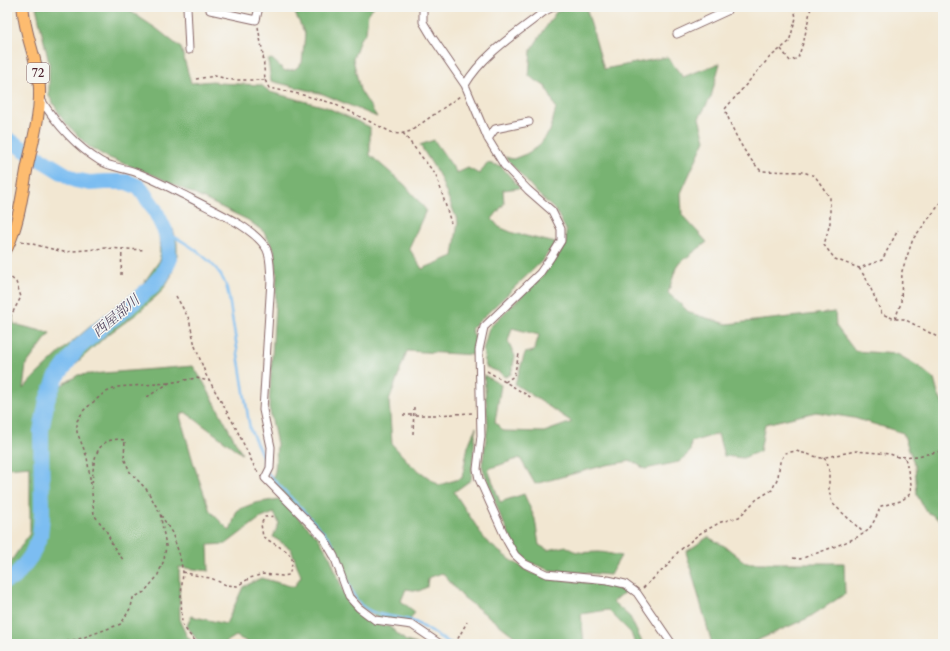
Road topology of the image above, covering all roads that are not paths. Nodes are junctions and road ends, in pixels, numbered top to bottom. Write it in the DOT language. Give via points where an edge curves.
graph roads {
  1 [pos="24,7"];
  2 [pos="188,7"];
  3 [pos="210,7"];
  4 [pos="259,7"];
  5 [pos="423,7"];
  6 [pos="553,7"];
  7 [pos="727,7"];
  8 [pos="677,34"];
  9 [pos="189,50"];
  10 [pos="465,85"];
  11 [pos="40,97"];
  12 [pos="529,122"];
  13 [pos="488,139"];
  14 [pos="9,243"];
  15 [pos="440,644"];
  16 [pos="672,644"];
  1 -- 11 [label="main road, 72" via="25,26 38,69"];
  2 -- 9 [label="street"];
  3 -- 4 [label="street" via="210,10 256,20"];
  5 -- 10 [label="street" via="423,22"];
  6 -- 10 [label="street" via="490,54 471,74"];
  7 -- 8 [label="street" via="727,11"];
  10 -- 13 [label="street"];
  11 -- 14 [label="main road, 72" via="20,205"];
  11 -- 15 [label="street" via="67,136 86,152 102,162 135,172 161,184 234,221 266,248 270,263 270,280 262,410 271,447 270,468 266,478 323,537 334,556 349,597 358,608 375,620 412,625"];
  12 -- 13 [label="street" via="495,129"];
  13 -- 16 [label="street" via="504,165 552,211 561,229 561,241 540,273 484,327 479,350 479,479 515,555 546,574 625,584 638,593"];
}
